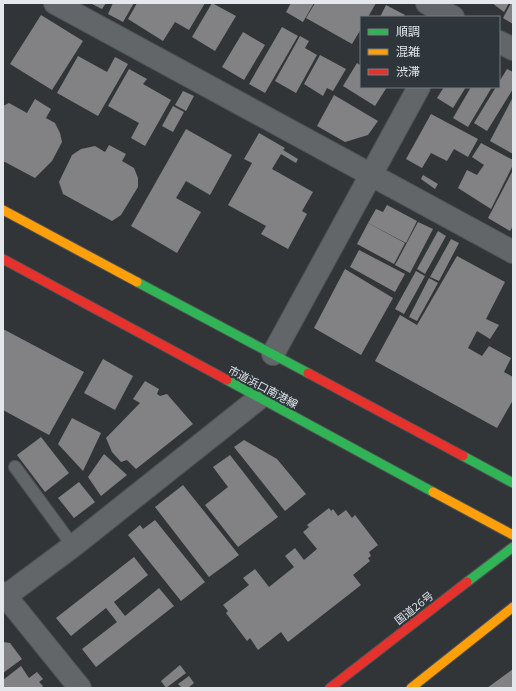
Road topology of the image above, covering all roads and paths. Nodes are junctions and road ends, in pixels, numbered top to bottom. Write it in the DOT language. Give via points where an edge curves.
graph roads {
  1 [pos="55,3"];
  2 [pos="427,3"];
  3 [pos="464,3"];
  4 [pos="451,16"];
  5 [pos="458,16"];
  6 [pos="500,43"];
  7 [pos="513,50"];
  8 [pos="418,88"];
  9 [pos="372,175"];
  10 [pos="3,210"];
  11 [pos="513,252"];
  12 [pos="3,259"];
  13 [pos="273,354"];
  14 [pos="258,399"];
  15 [pos="15,467"];
  16 [pos="513,483"];
  17 [pos="513,535"];
  18 [pos="73,546"];
  19 [pos="513,547"];
  20 [pos="4,595"];
  21 [pos="513,607"];
  22 [pos="80,688"];
  23 [pos="330,688"];
  24 [pos="412,688"];
  1 -- 9 [label="street"];
  2 -- 4 [label="street"];
  3 -- 5 [label="street"];
  6 -- 7 [label="street"];
  8 -- 9 [label="street"];
  9 -- 11 [label="street"];
  9 -- 13 [label="street"];
  10 -- 13 [label="main road"];
  12 -- 14 [label="main road, 市道浜口南港線"];
  13 -- 16 [label="main road"];
  14 -- 17 [label="main road, 市道浜口南港線"];
  14 -- 18 [label="street"];
  15 -- 18 [label="lane"];
  18 -- 20 [label="street"];
  19 -- 23 [label="main road, 国道26号"];
  20 -- 22 [label="street"];
  21 -- 24 [label="main road"];
}
